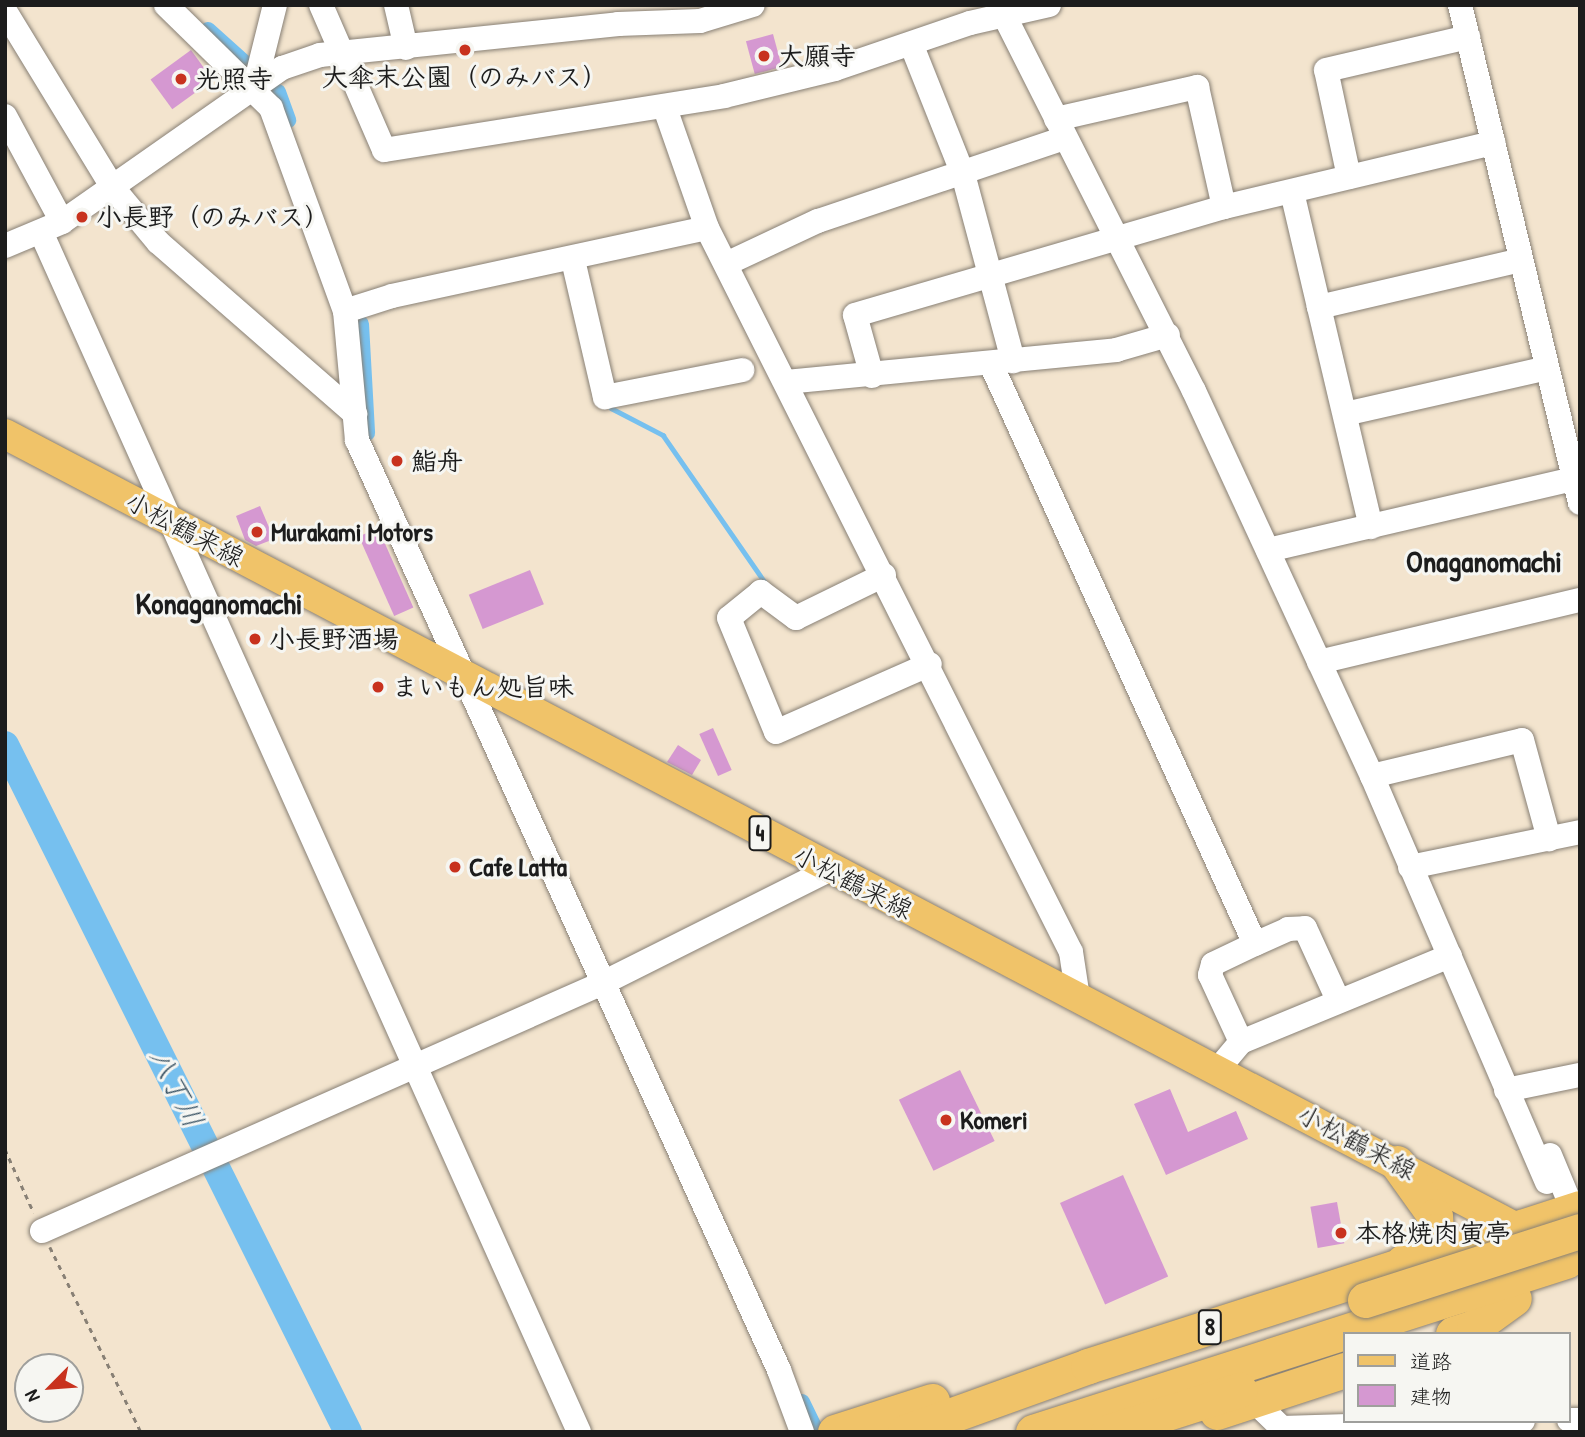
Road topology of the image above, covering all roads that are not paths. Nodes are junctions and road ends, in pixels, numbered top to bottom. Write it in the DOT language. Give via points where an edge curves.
graph roads {
  1 [pos="166,5"];
  2 [pos="275,5"];
  3 [pos="321,5"];
  4 [pos="396,5"];
  5 [pos="753,5"];
  6 [pos="1049,5"];
  7 [pos="1461,5"];
  8 [pos="5,11"];
  9 [pos="1001,12"];
  10 [pos="613,15"];
  11 [pos="1468,37"];
  12 [pos="912,46"];
  13 [pos="406,48"];
  14 [pos="345,54"];
  15 [pos="254,89"];
  16 [pos="665,108"];
  17 [pos="5,116"];
  18 [pos="1061,128"];
  19 [pos="1493,143"];
  20 [pos="964,174"];
  21 [pos="1349,177"];
  22 [pos="113,188"];
  23 [pos="1292,192"];
  24 [pos="1224,207"];
  25 [pos="51,227"];
  26 [pos="707,228"];
  27 [pos="1118,238"];
  28 [pos="5,246"];
  29 [pos="573,260"];
  30 [pos="1521,260"];
  31 [pos="726,264"];
  32 [pos="991,273"];
  33 [pos="1319,307"];
  34 [pos="345,311"];
  35 [pos="1168,335"];
  36 [pos="1002,362"];
  37 [pos="1547,368"];
  38 [pos="742,370"];
  39 [pos="872,376"];
  40 [pos="786,382"];
  41 [pos="355,414"];
  42 [pos="1345,414"];
  43 [pos="5,434"];
  44 [pos="1574,479"];
  45 [pos="1580,503"];
  46 [pos="167,520"];
  47 [pos="1371,527"];
  48 [pos="1268,551"];
  49 [pos="884,575"];
  50 [pos="1580,600"];
  51 [pos="1319,662"];
  52 [pos="930,664"];
  53 [pos="460,672"];
  54 [pos="1371,776"];
  55 [pos="1580,832"];
  56 [pos="1549,839"];
  57 [pos="1410,867"];
  58 [pos="830,870"];
  59 [pos="1255,944"];
  60 [pos="1450,956"];
  61 [pos="603,983"];
  62 [pos="1078,998"];
  63 [pos="1338,1000"];
  64 [pos="1241,1042"];
  65 [pos="415,1068"];
  66 [pos="1219,1068"];
  67 [pos="1580,1075"];
  68 [pos="1506,1090"];
  69 [pos="1397,1163"];
  70 [pos="1547,1182"];
  71 [pos="1563,1220"];
  72 [pos="42,1231"];
  73 [pos="1580,1257"];
  74 [pos="1580,1266"];
  75 [pos="1580,1277"];
  76 [pos="1375,1291"];
  77 [pos="1514,1298"];
  78 [pos="1411,1332"];
  79 [pos="1459,1332"];
  80 [pos="1344,1354"];
  81 [pos="1344,1370"];
  82 [pos="1253,1400"];
  83 [pos="1454,1423"];
  84 [pos="579,1432"];
  85 [pos="802,1432"];
  86 [pos="835,1432"];
  87 [pos="905,1432"];
  88 [pos="955,1432"];
  89 [pos="1033,1432"];
  90 [pos="1108,1432"];
  91 [pos="1157,1432"];
  1 -- 15 [label="street"];
  2 -- 15 [label="street"];
  3 -- 14 [label="street"];
  4 -- 13 [label="street"];
  5 -- 10 [label="street" via="700,21"];
  6 -- 9 [label="street"];
  7 -- 11 [label="street"];
  8 -- 22 [label="street"];
  9 -- 12 [label="street"];
  9 -- 18 [label="street"];
  10 -- 13 [label="street"];
  11 -- 19 [label="street"];
  11 -- 21 [label="street" via="1326,70"];
  12 -- 16 [label="street" via="835,69"];
  12 -- 20 [label="street"];
  13 -- 14 [label="street"];
  14 -- 15 [label="street" via="320,55 282,68"];
  14 -- 16 [label="street" via="384,150"];
  15 -- 22 [label="street"];
  15 -- 34 [label="street" via="271,108"];
  16 -- 26 [label="street"];
  17 -- 25 [label="street"];
  18 -- 20 [label="street"];
  18 -- 24 [label="street" via="1197,87"];
  18 -- 27 [label="street"];
  19 -- 21 [label="street"];
  19 -- 30 [label="street"];
  20 -- 31 [label="street" via="818,221"];
  20 -- 32 [label="street"];
  21 -- 23 [label="street"];
  22 -- 25 [label="street"];
  22 -- 41 [label="street" via="158,242"];
  23 -- 24 [label="street"];
  23 -- 33 [label="street"];
  24 -- 27 [label="street"];
  25 -- 28 [label="street"];
  25 -- 46 [label="street"];
  26 -- 29 [label="street"];
  26 -- 31 [label="street"];
  27 -- 32 [label="street"];
  27 -- 35 [label="street"];
  29 -- 34 [label="street" via="392,296"];
  29 -- 38 [label="street" via="605,397"];
  30 -- 33 [label="street"];
  30 -- 37 [label="street"];
  31 -- 40 [label="street"];
  32 -- 36 [label="street"];
  32 -- 39 [label="street" via="855,314"];
  33 -- 42 [label="street"];
  34 -- 41 [label="street"];
  35 -- 36 [label="street" via="1116,350"];
  35 -- 48 [label="street"];
  36 -- 39 [label="street"];
  36 -- 59 [label="street"];
  37 -- 42 [label="street"];
  37 -- 44 [label="street"];
  39 -- 40 [label="street"];
  40 -- 49 [label="street"];
  41 -- 53 [label="street" via="357,440"];
  42 -- 47 [label="street"];
  43 -- 46 [label="main road, 小松鶴来線 / 4"];
  44 -- 45 [label="street"];
  44 -- 47 [label="street"];
  46 -- 53 [label="main road, 小松鶴来線 / 4"];
  46 -- 65 [label="street"];
  47 -- 48 [label="street"];
  48 -- 51 [label="street"];
  49 -- 52 [label="street"];
  49 -- 52 [label="street" via="796,618 761,592 729,618 776,732"];
  50 -- 51 [label="street"];
  51 -- 54 [label="street"];
  52 -- 62 [label="street" via="1071,952"];
  53 -- 58 [label="main road, 小松鶴来線 / 4"];
  53 -- 61 [label="street"];
  54 -- 56 [label="street" via="1522,740"];
  54 -- 57 [label="street"];
  55 -- 56 [label="street"];
  56 -- 57 [label="street"];
  57 -- 60 [label="street"];
  58 -- 61 [label="street"];
  58 -- 62 [label="main road, 小松鶴来線 / 4"];
  59 -- 63 [label="street" via="1287,929 1305,928"];
  59 -- 64 [label="street" via="1213,964 1210,975"];
  60 -- 63 [label="street"];
  60 -- 68 [label="street"];
  61 -- 65 [label="street"];
  61 -- 85 [label="street" via="779,1370"];
  62 -- 66 [label="main road, 小松鶴来線 / 4"];
  63 -- 64 [label="street"];
  64 -- 66 [label="street"];
  65 -- 72 [label="street"];
  65 -- 84 [label="street"];
  66 -- 69 [label="main road, 小松鶴来線 / 4"];
  67 -- 68 [label="street"];
  68 -- 70 [label="street"];
  68 -- 71 [label="street" via="1501,1116"];
  69 -- 71 [label="main road, 小松鶴来線 / 4"];
  69 -- 76 [label="highway" via="1434,1216 1436,1231 1423,1249"];
  71 -- 73 [label="street"];
  71 -- 74 [label="highway"];
  71 -- 76 [label="highway, 8, bridge"];
  71 -- 76 [label="highway, 8"];
  73 -- 76 [label="highway, 8"];
  75 -- 77 [label="highway"];
  76 -- 86 [label="highway" via="1338,1271 1315,1277"];
  76 -- 87 [label="highway, 8" via="1088,1366"];
  76 -- 88 [label="highway, 8"];
  76 -- 89 [label="highway, 8"];
  77 -- 78 [label="highway"];
  77 -- 79 [label="highway" via="1474,1327"];
  80 -- 90 [label="highway"];
  81 -- 82 [label="highway"];
  82 -- 83 [label="street" via="1282,1428"];
  82 -- 91 [label="highway"];
}
